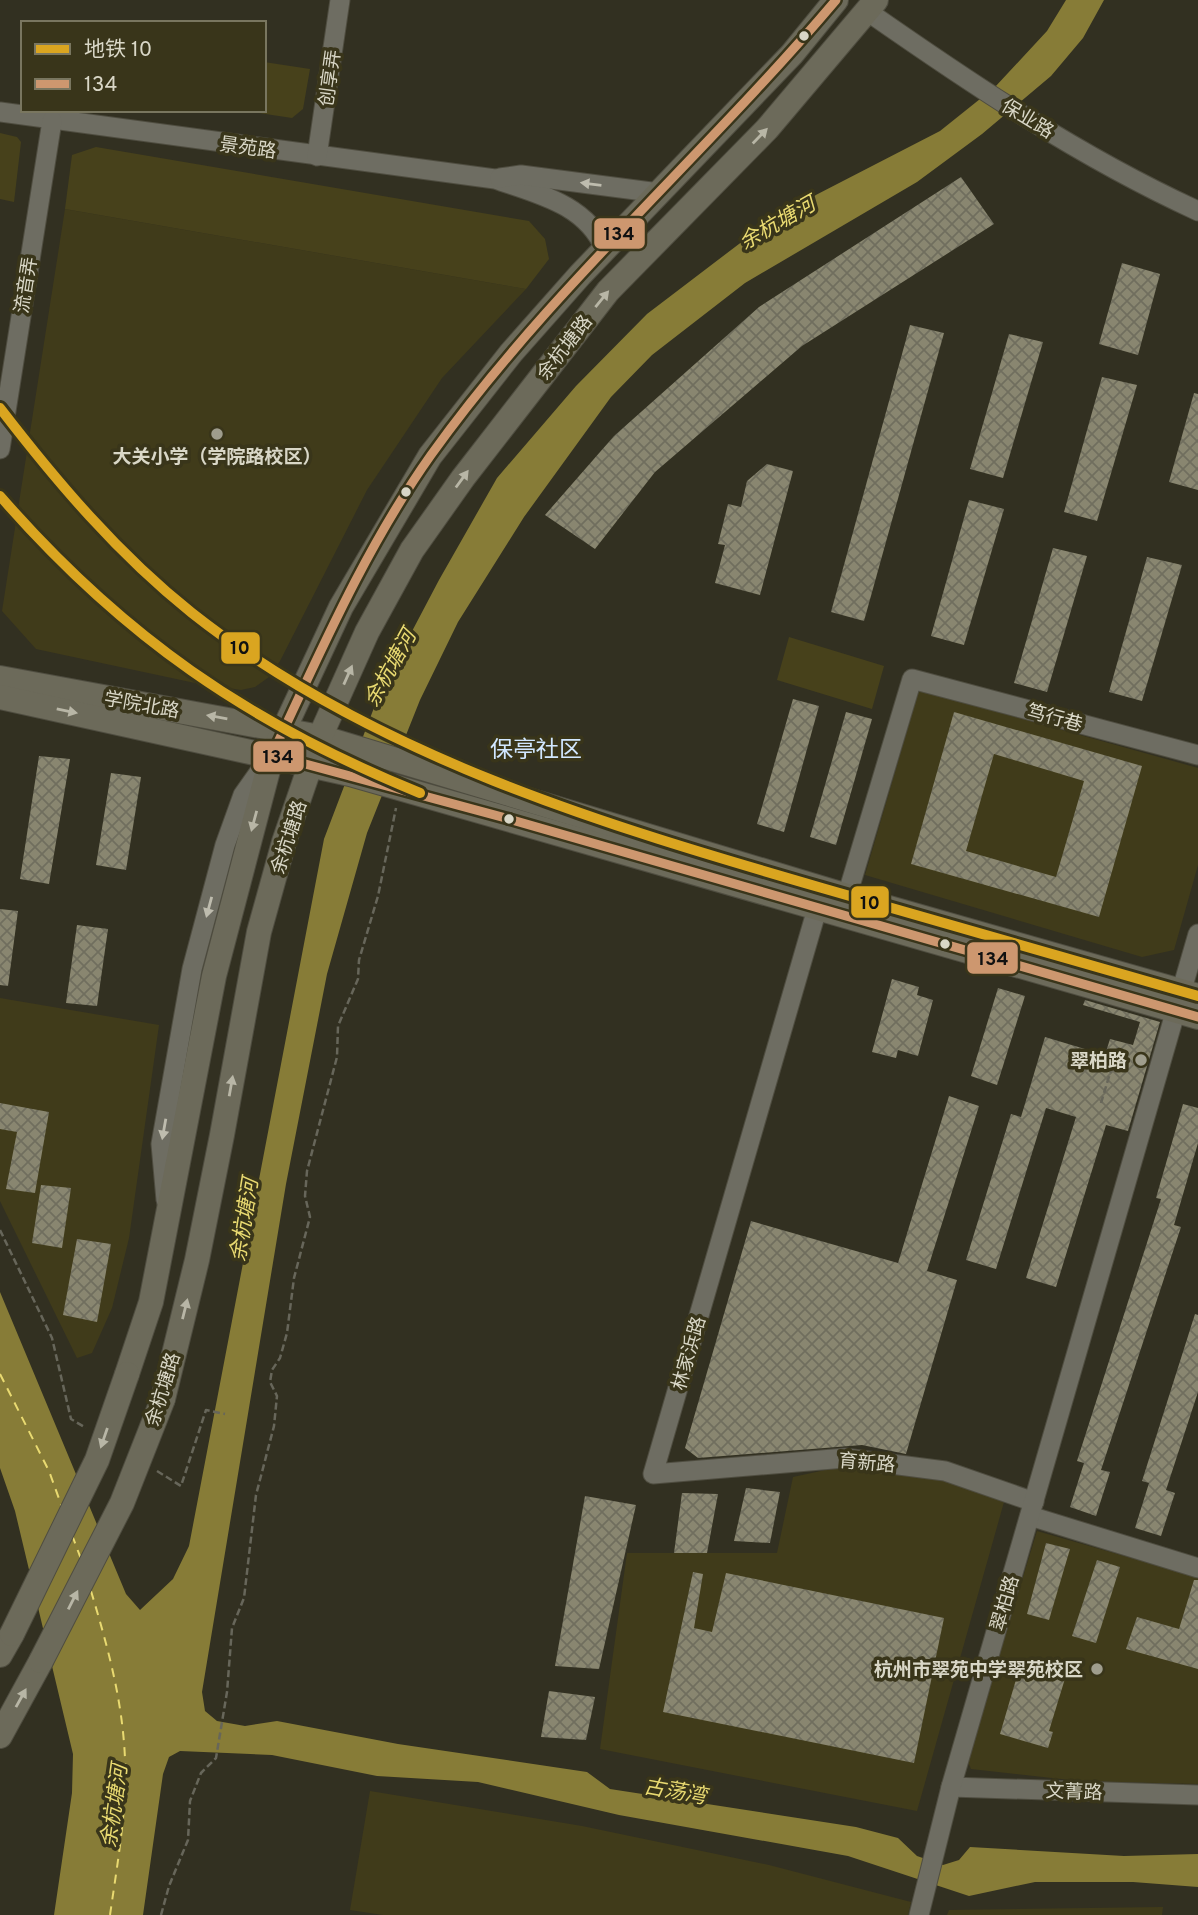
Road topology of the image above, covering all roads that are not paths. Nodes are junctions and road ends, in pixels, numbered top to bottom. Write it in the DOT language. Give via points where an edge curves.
graph roads {
  1 [pos="340,0"];
  2 [pos="836,0"];
  3 [pos="872,5"];
  4 [pos="0,112"];
  5 [pos="52,121"];
  6 [pos="317,156"];
  7 [pos="495,179"];
  8 [pos="659,193"];
  9 [pos="1198,211"];
  10 [pos="605,250"];
  11 [pos="0,449"];
  12 [pos="0,678"];
  13 [pos="0,697"];
  14 [pos="284,730"];
  15 [pos="320,737"];
  16 [pos="272,755"];
  17 [pos="1198,755"];
  18 [pos="313,764"];
  19 [pos="847,896"];
  20 [pos="817,909"];
  21 [pos="1198,934"];
  22 [pos="1188,1004"];
  23 [pos="653,1474"];
  24 [pos="1032,1509"];
  25 [pos="1198,1568"];
  26 [pos="6,1645"];
  27 [pos="0,1736"];
  28 [pos="951,1787"];
  29 [pos="1198,1795"];
  30 [pos="919,1915"];
  1 -- 6 [label="street, 创享弄"];
  2 -- 8 [label="main road, 余杭塘路" via="792,54"];
  3 -- 9 [label="street, 保业路" via="960,76 1022,116"];
  15 -- 3 [label="main road, 余杭塘路, one-way" via="373,621 412,550 463,478 608,291 767,129"];
  4 -- 5 [label="street, 景苑路"];
  5 -- 6 [label="street, 景苑路"];
  5 -- 11 [label="street, 流音弄"];
  6 -- 7 [label="street, 景苑路"];
  8 -- 7 [label="street, 景苑路, one-way" via="521,175"];
  7 -- 10 [label="street, 景苑路" via="564,204 586,220"];
  8 -- 10 [label="main road, 余杭塘路"];
  10 -- 14 [label="main road, 余杭塘路" via="511,353 430,456 341,607"];
  14 -- 12 [label="main road, 学院北路, one-way"];
  13 -- 16 [label="main road, 学院北路, one-way"];
  14 -- 15 [label="main road, 学院北路"];
  14 -- 16 [label="main road, 余杭塘路"];
  15 -- 18 [label="main road, 余杭塘路"];
  15 -- 19 [label="main road, 学院北路"];
  16 -- 18 [label="main road, 学院北路"];
  16 -- 26 [label="main road, 余杭塘路, one-way, bridge" via="214,976 150,1302 97,1461"];
  17 -- 19 [label="street, 笃行巷" via="912,679"];
  18 -- 20 [label="main road, 学院北路"];
  27 -- 18 [label="main road, 余杭塘路, one-way, bridge" via="122,1503 163,1399 217,1160 258,932"];
  19 -- 22 [label="main road, 学院北路"];
  20 -- 22 [label="main road, 学院北路"];
  20 -- 23 [label="street, 林家浜路"];
  21 -- 22 [label="street, 翠柏路"];
  22 -- 24 [label="street, 翠柏路"];
  23 -- 24 [label="street, 育新路" via="845,1458 945,1472"];
  24 -- 25 [label="street, 育新路"];
  24 -- 28 [label="street, 翠柏路"];
  28 -- 29 [label="street, 文菁路"];
  28 -- 30 [label="street, 翠柏路"];
}
